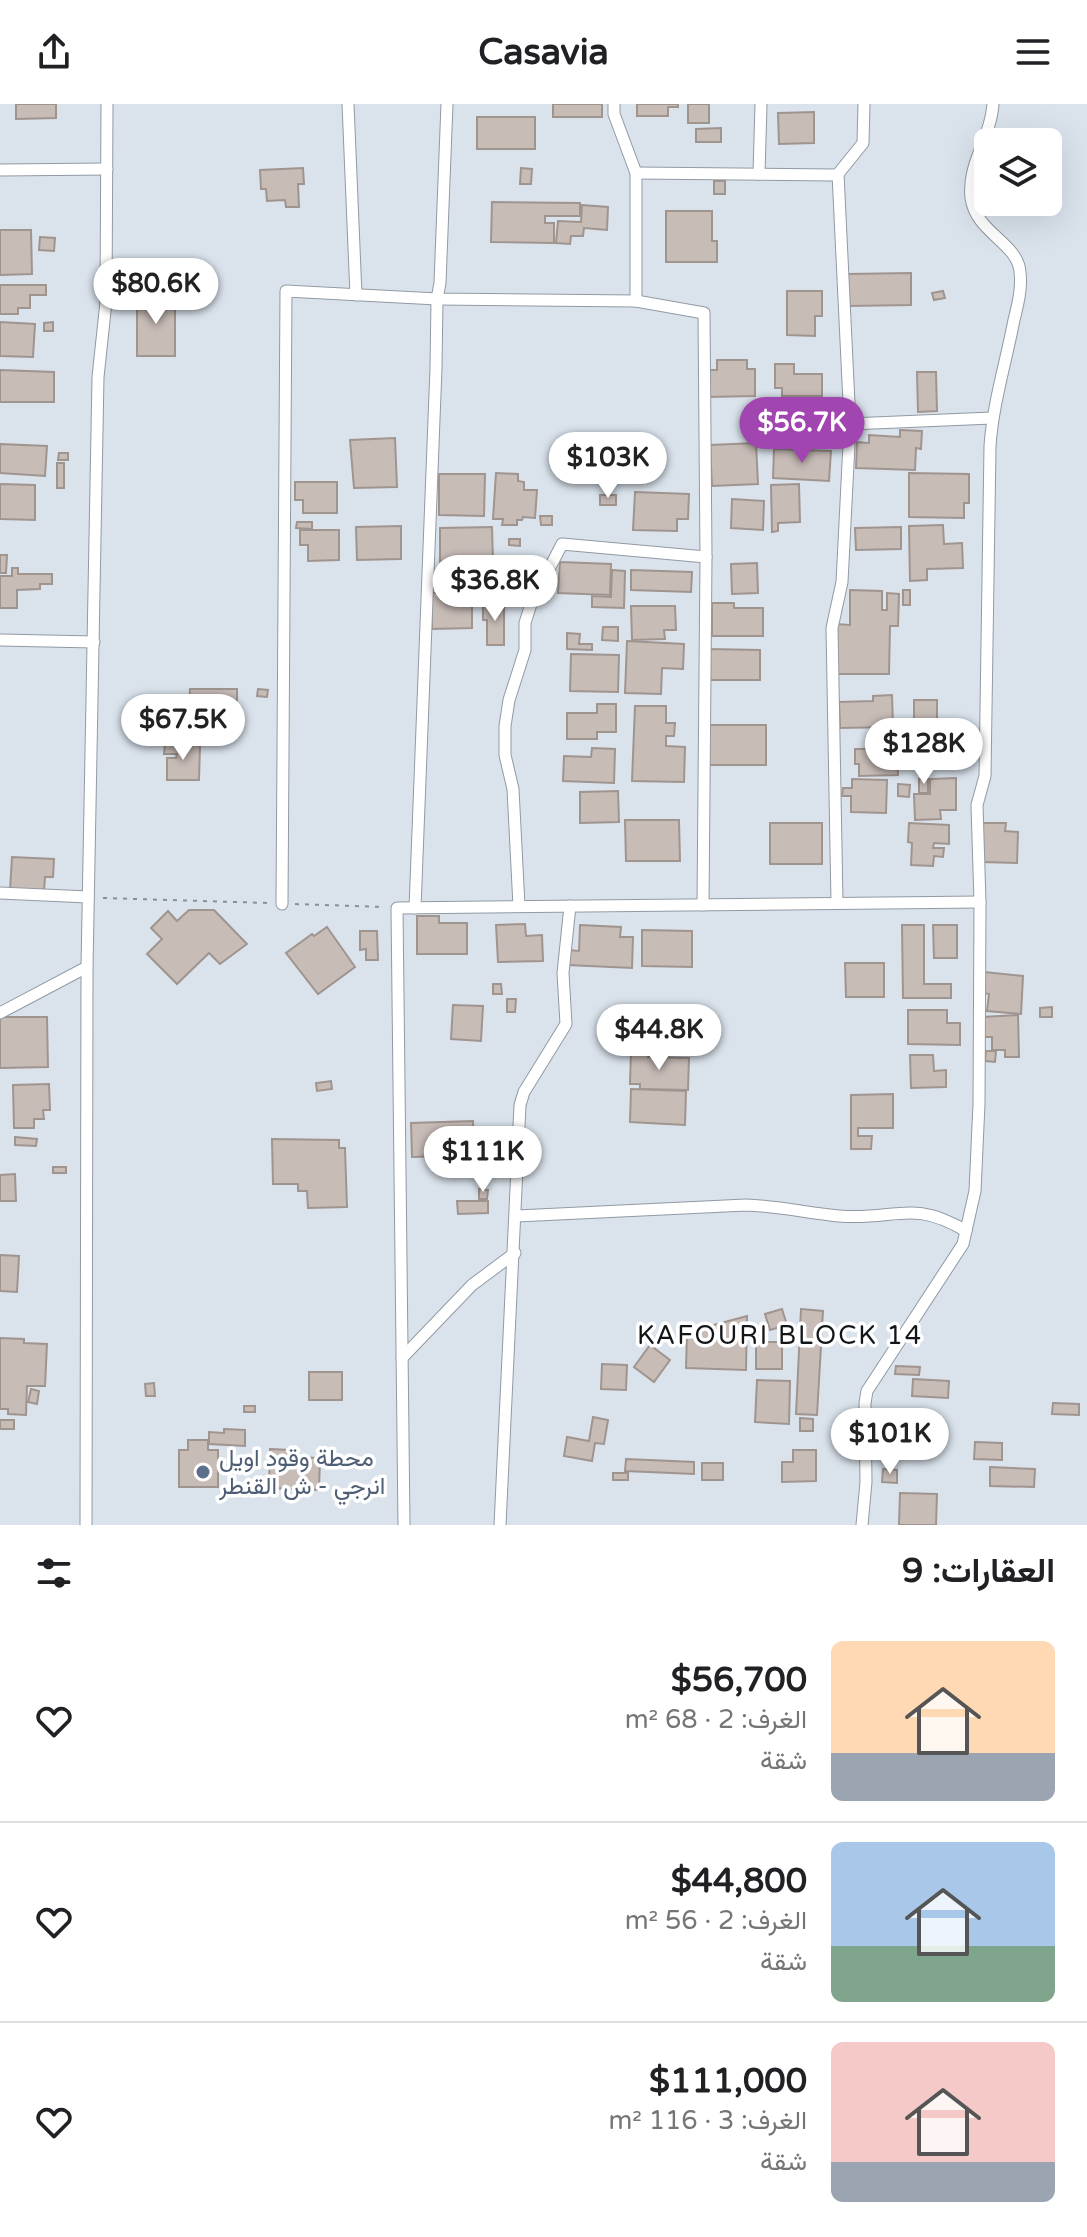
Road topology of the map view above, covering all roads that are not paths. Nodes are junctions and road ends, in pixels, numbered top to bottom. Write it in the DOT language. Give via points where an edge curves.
graph roads {
  1 [pos="107,104"];
  2 [pos="348,104"];
  3 [pos="447,104"];
  4 [pos="614,104"];
  5 [pos="761,104"];
  6 [pos="864,104"];
  7 [pos="993,104"];
  8 [pos="107,169"];
  9 [pos="0,170"];
  10 [pos="636,173"];
  11 [pos="759,174"];
  12 [pos="838,174"];
  13 [pos="356,295"];
  14 [pos="437,299"];
  15 [pos="636,301"];
  16 [pos="992,418"];
  17 [pos="850,424"];
  18 [pos="706,557"];
  19 [pos="0,640"];
  20 [pos="94,642"];
  21 [pos="0,893"];
  22 [pos="88,897"];
  23 [pos="980,902"];
  24 [pos="837,903"];
  25 [pos="282,904"];
  26 [pos="703,905"];
  27 [pos="519,906"];
  28 [pos="570,906"];
  29 [pos="415,908"];
  30 [pos="87,967"];
  31 [pos="0,1013"];
  32 [pos="517,1216"];
  33 [pos="966,1231"];
  34 [pos="515,1253"];
  35 [pos="402,1358"];
  36 [pos="86,1525"];
  37 [pos="404,1525"];
  38 [pos="500,1525"];
  39 [pos="862,1525"];
  1 -- 8 [label="street"];
  2 -- 13 [label="street"];
  3 -- 14 [label="street"];
  4 -- 10 [label="street"];
  5 -- 11 [label="street"];
  6 -- 12 [label="street" via="863,143"];
  7 -- 16 [label="street" via="973,171 971,199 985,228 1012,251 1021,269"];
  8 -- 9 [label="street"];
  8 -- 20 [label="street"];
  10 -- 11 [label="street"];
  10 -- 15 [label="street"];
  11 -- 12 [label="street"];
  12 -- 17 [label="street"];
  13 -- 14 [label="street"];
  13 -- 25 [label="street" via="286,291"];
  14 -- 15 [label="street"];
  14 -- 29 [label="street"];
  15 -- 18 [label="street" via="704,313"];
  16 -- 17 [label="street"];
  16 -- 23 [label="street" via="985,776 977,805"];
  17 -- 24 [label="street" via="842,582 832,628"];
  18 -- 26 [label="street"];
  18 -- 27 [label="street" via="562,544 525,623 525,650 505,726"];
  19 -- 20 [label="street"];
  20 -- 22 [label="street"];
  21 -- 22 [label="street"];
  22 -- 30 [label="street"];
  23 -- 24 [label="street"];
  23 -- 33 [label="street" via="978,1144"];
  24 -- 26 [label="street"];
  26 -- 28 [label="street"];
  27 -- 28 [label="street"];
  27 -- 29 [label="street"];
  28 -- 32 [label="street" via="563,973 566,1024 520,1105"];
  29 -- 35 [label="street" via="397,908"];
  30 -- 31 [label="street"];
  30 -- 36 [label="street"];
  32 -- 33 [label="street" via="746,1205 839,1216 922,1212"];
  32 -- 34 [label="street"];
  33 -- 39 [label="street" via="928,1301 867,1391"];
  34 -- 35 [label="street" via="472,1285"];
  34 -- 38 [label="street"];
  35 -- 37 [label="street"];
}
